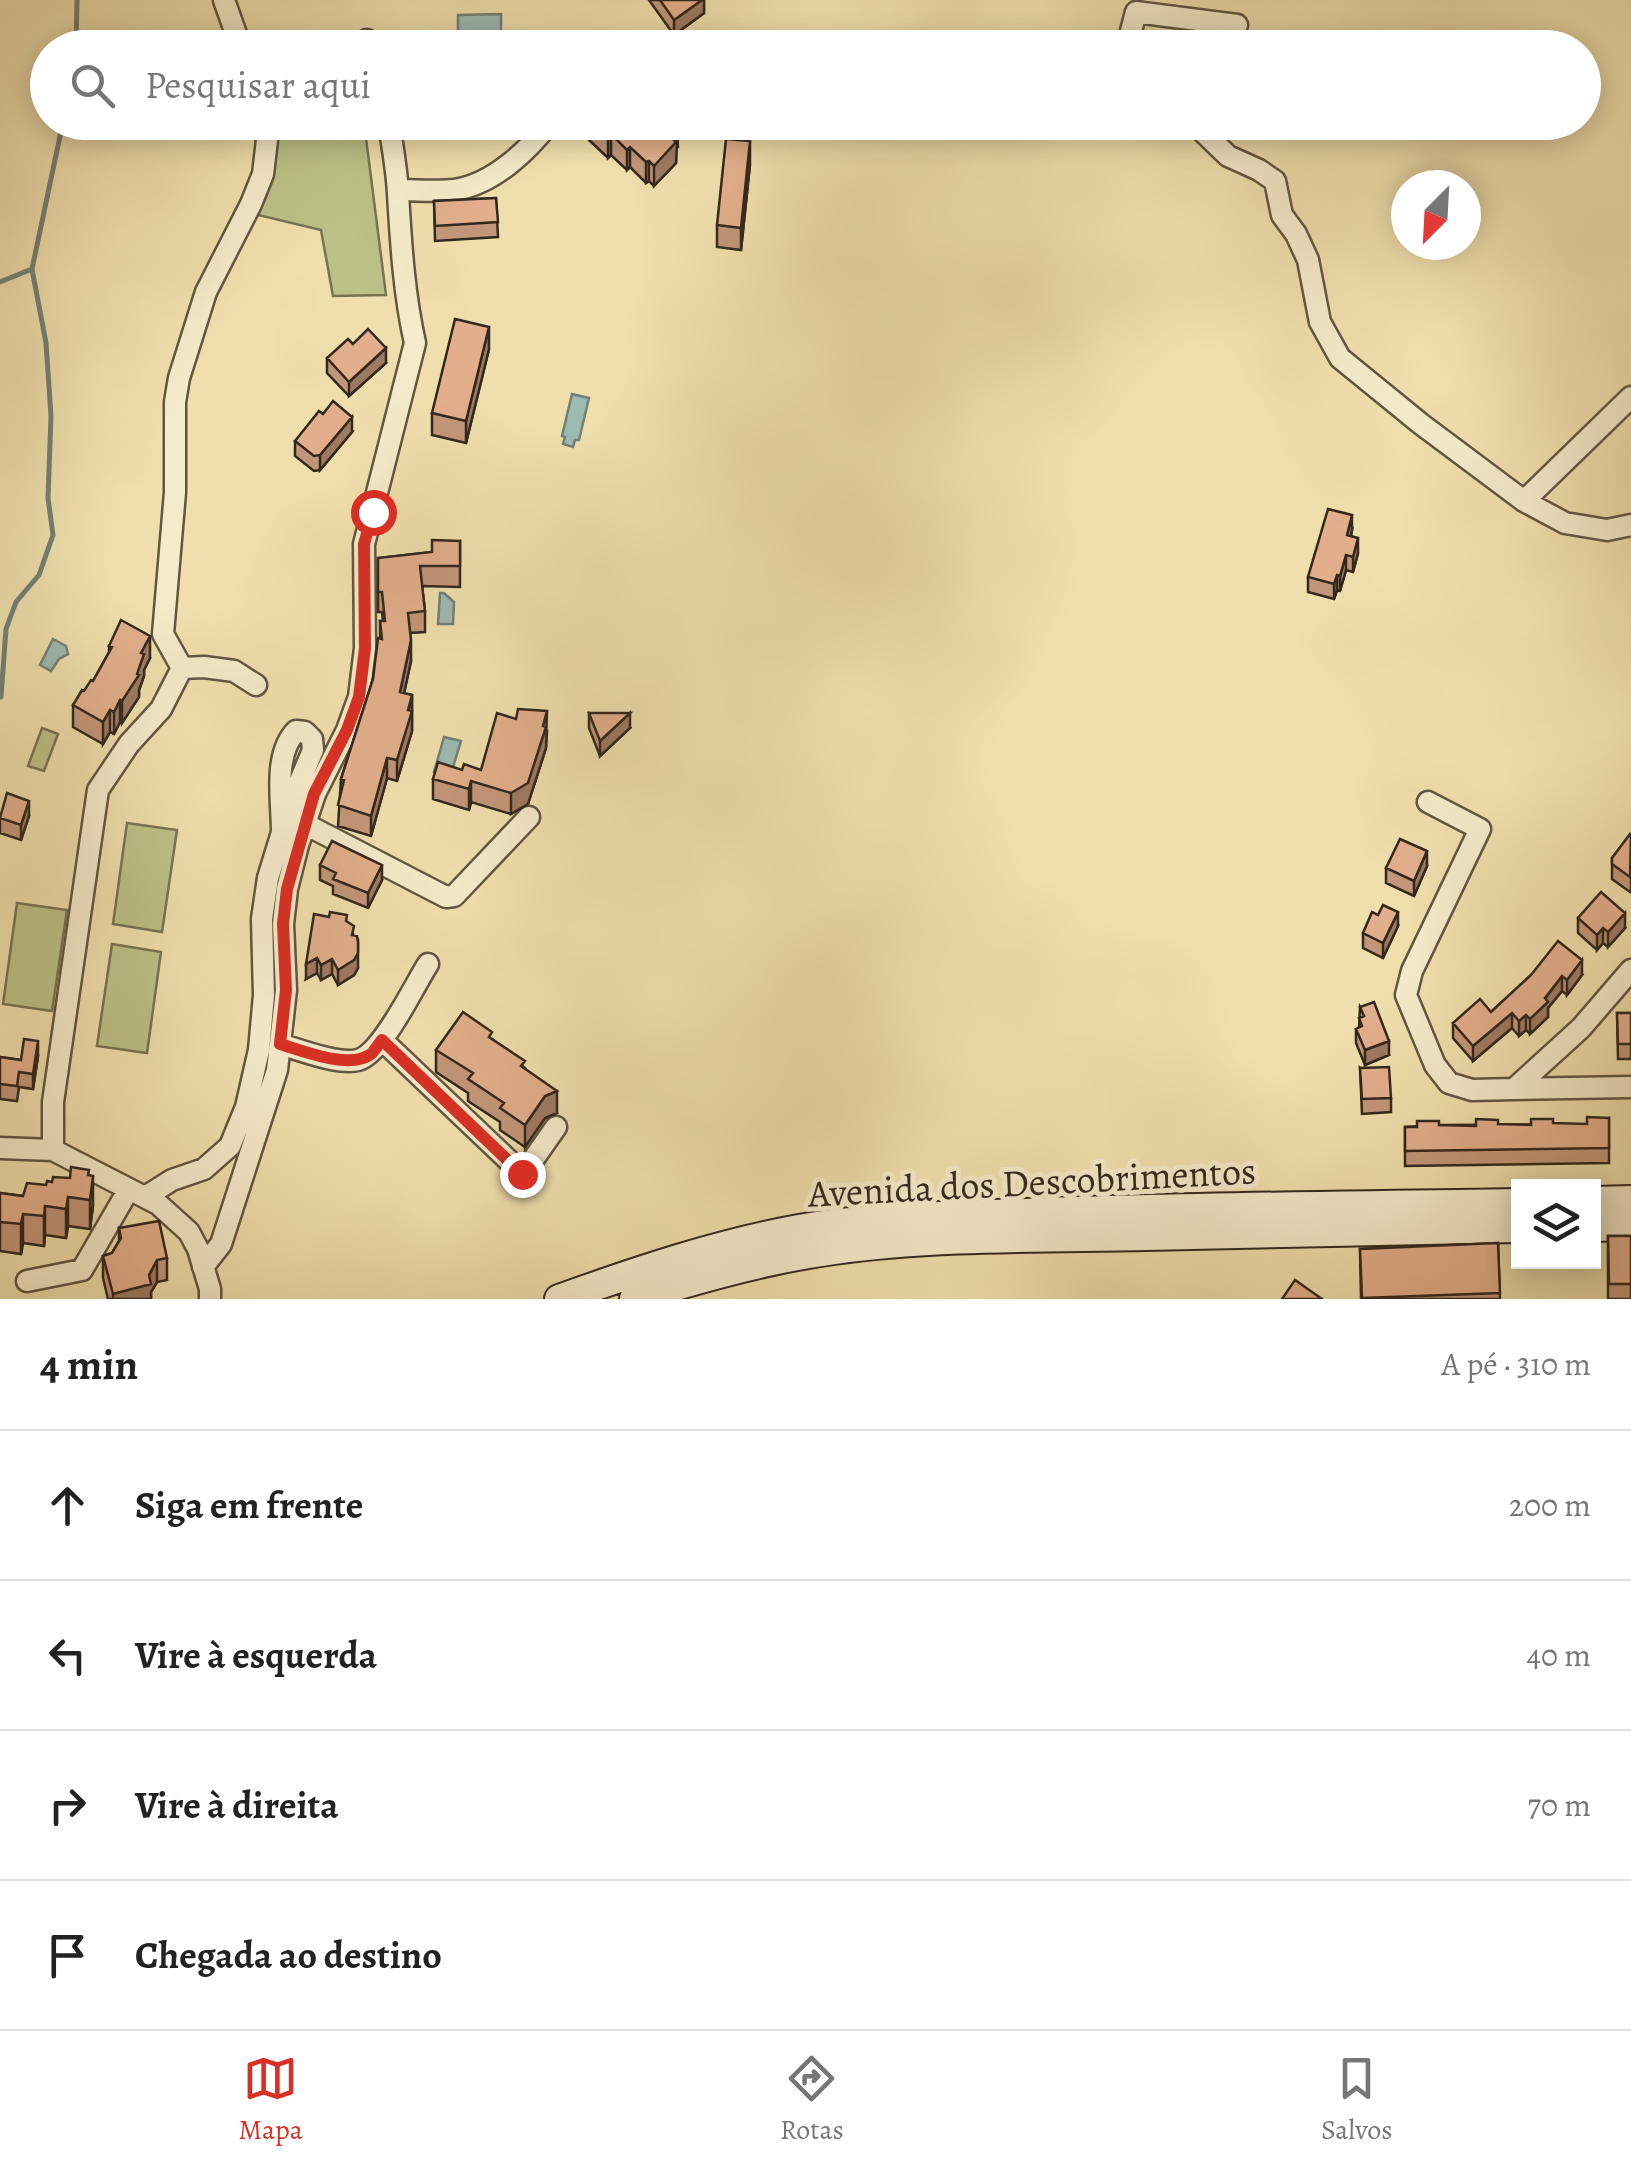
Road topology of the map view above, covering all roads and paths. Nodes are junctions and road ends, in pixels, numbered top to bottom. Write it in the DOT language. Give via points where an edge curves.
graph roads {
  1 [pos="224,0"];
  2 [pos="1237,25"];
  3 [pos="235,30"];
  4 [pos="1131,30"];
  5 [pos="267,140"];
  6 [pos="391,140"];
  7 [pos="537,140"];
  8 [pos="1212,140"];
  9 [pos="398,190"];
  10 [pos="1631,398"];
  11 [pos="1524,501"];
  12 [pos="1631,526"];
  13 [pos="182,668"];
  14 [pos="256,685"];
  15 [pos="1428,802"];
  16 [pos="530,817"];
  17 [pos="305,824"];
  18 [pos="282,831"];
  19 [pos="428,964"];
  20 [pos="1631,970"];
  21 [pos="382,1040"];
  22 [pos="280,1044"];
  23 [pos="1631,1087"];
  24 [pos="1514,1089"];
  25 [pos="556,1127"];
  26 [pos="0,1148"];
  27 [pos="53,1150"];
  28 [pos="137,1193"];
  29 [pos="1631,1200"];
  30 [pos="1601,1201"];
  31 [pos="1511,1202"];
  32 [pos="1631,1226"];
  33 [pos="1601,1227"];
  34 [pos="1511,1228"];
  35 [pos="202,1267"];
  36 [pos="26,1282"];
  37 [pos="202,1299"];
  38 [pos="210,1299"];
  39 [pos="559,1299"];
  40 [pos="634,1299"];
  1 -- 3 [label="street"];
  2 -- 4 [label="street" via="1136,12"];
  5 -- 13 [label="street" via="263,174 206,292 177,390 163,634"];
  6 -- 9 [label="street"];
  7 -- 9 [label="street" via="477,184"];
  8 -- 11 [label="street" via="1274,181 1282,215 1308,260 1320,322 1340,358"];
  9 -- 17 [label="street" via="415,344 364,544 359,697"];
  10 -- 11 [label="street"];
  11 -- 12 [label="street" via="1565,523 1607,530"];
  13 -- 14 [label="street" via="234,671"];
  13 -- 27 [label="street" via="161,709 98,790 53,1102"];
  15 -- 24 [label="street" via="1480,829 1406,995 1449,1083"];
  16 -- 17 [label="street" via="446,897"];
  17 -- 22 [label="street" via="285,906"];
  18 -- 28 [label="street" via="262,919 264,996 246,1107 230,1146 204,1169"];
  19 -- 21 [label="street"];
  20 -- 24 [label="street" via="1581,1028"];
  21 -- 22 [label="street" via="357,1061"];
  21 -- 25 [label="street" via="522,1174"];
  22 -- 35 [label="street" via="278,1070 221,1244"];
  23 -- 24 [label="street"];
  26 -- 27 [label="street"];
  27 -- 28 [label="street"];
  28 -- 35 [label="street" via="189,1232"];
  28 -- 36 [label="street" via="82,1270"];
  29 -- 30 [label="street"];
  31 -- 39 [label="street, Avenida dos Descobrimentos" via="882,1219 730,1245"];
  32 -- 33 [label="street"];
  34 -- 40 [label="street, Avenida dos Descobrimentos" via="1092,1236 833,1250"];
  35 -- 37 [label="street"];
  35 -- 38 [label="street"];
}
